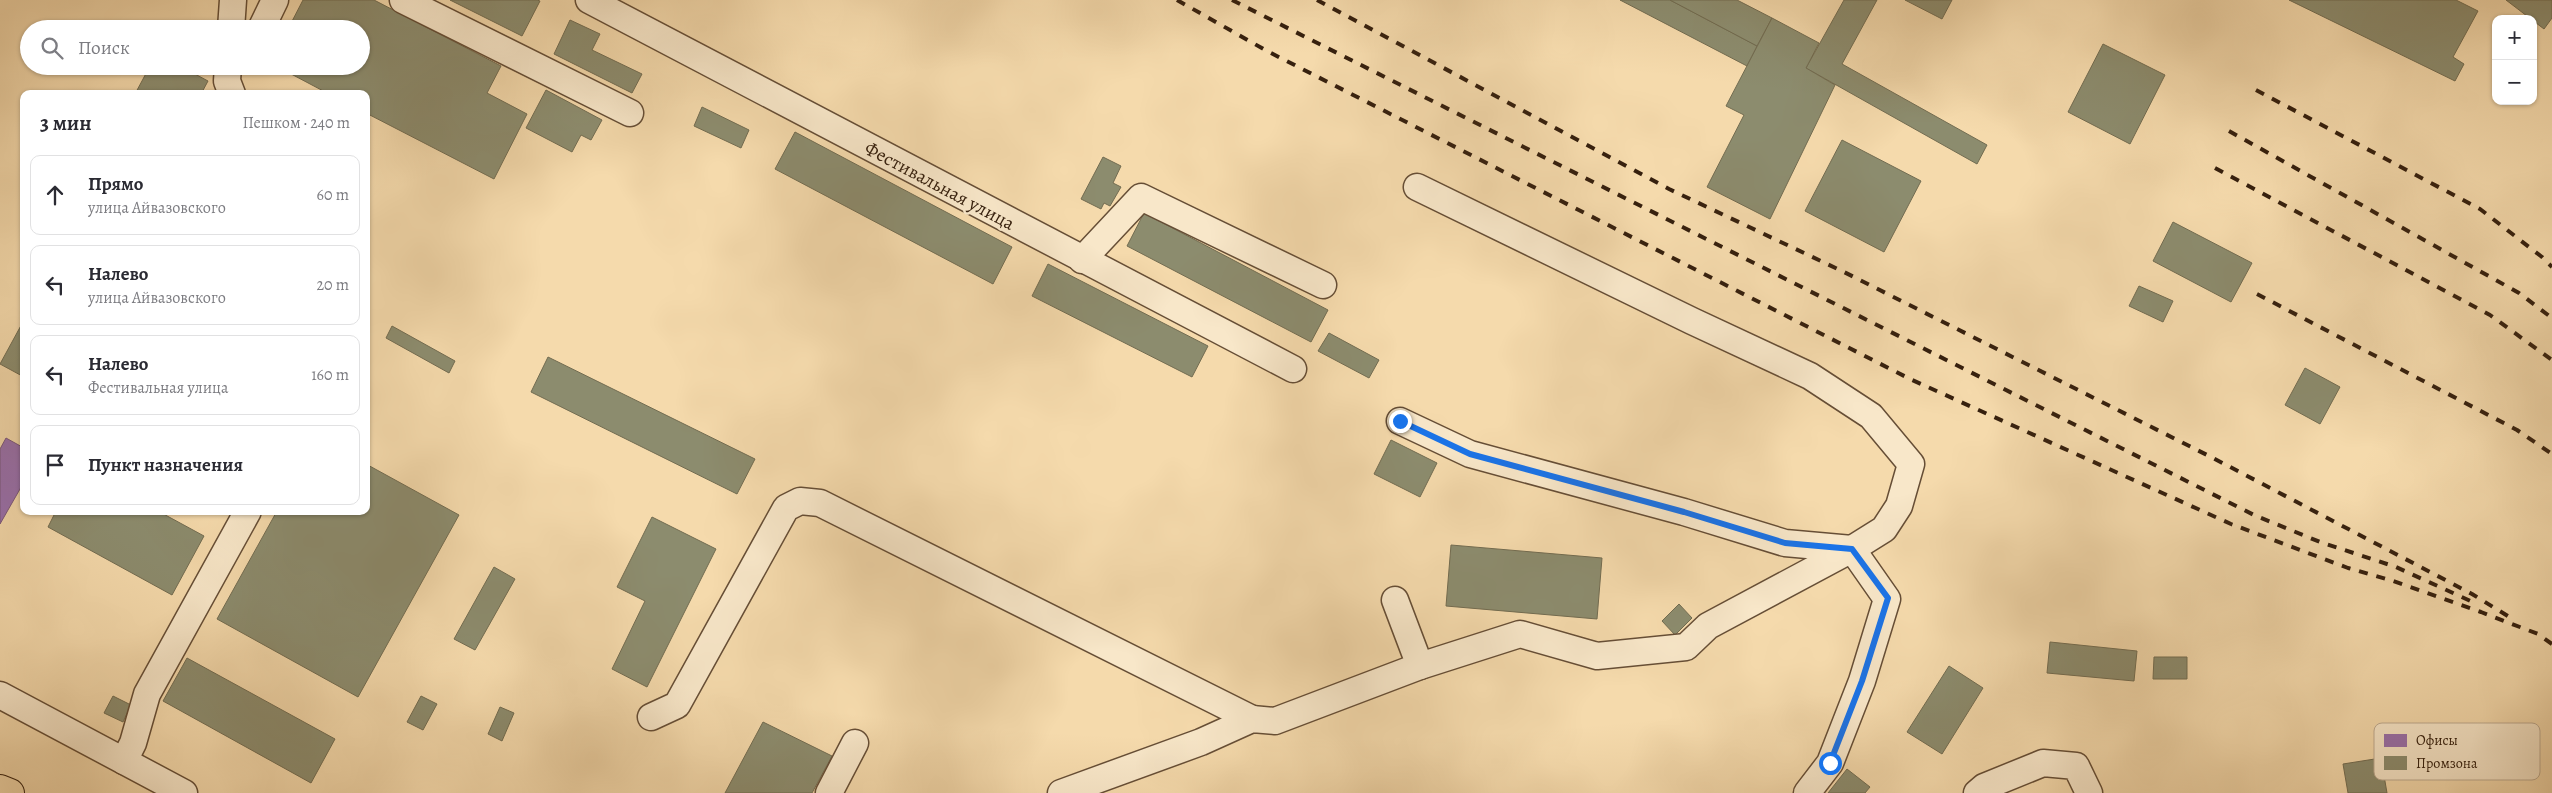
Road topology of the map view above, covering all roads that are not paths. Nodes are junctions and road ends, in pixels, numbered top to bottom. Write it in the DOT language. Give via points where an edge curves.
graph roads {
  1 [pos="234,0"];
  2 [pos="275,0"];
  3 [pos="403,0"];
  4 [pos="589,0"];
  5 [pos="232,20"];
  6 [pos="265,20"];
  7 [pos="227,75"];
  8 [pos="230,90"];
  9 [pos="630,113"];
  10 [pos="1417,187"];
  11 [pos="1082,260"];
  12 [pos="1323,285"];
  13 [pos="1293,368"];
  14 [pos="1400,421"];
  15 [pos="246,515"];
  16 [pos="1852,549"];
  17 [pos="1395,600"];
  18 [pos="1420,666"];
  19 [pos="0,695"];
  20 [pos="651,717"];
  21 [pos="1252,718"];
  22 [pos="855,743"];
  23 [pos="124,761"];
  24 [pos="0,789"];
  25 [pos="10,793"];
  26 [pos="184,793"];
  27 [pos="829,793"];
  28 [pos="1061,793"];
  29 [pos="1807,793"];
  30 [pos="1977,793"];
  31 [pos="2089,793"];
  1 -- 5 [label="street"];
  2 -- 6 [label="street"];
  3 -- 9 [label="street"];
  4 -- 11 [label="street, Фестивальная улица"];
  7 -- 8 [label="street"];
  10 -- 16 [label="street" via="1810,376 1871,416 1911,464 1899,506 1884,529"];
  11 -- 12 [label="street" via="1141,197"];
  11 -- 13 [label="street, Фестивальная улица"];
  14 -- 16 [label="street" via="1470,454 1785,543"];
  15 -- 23 [label="street" via="147,694 133,743"];
  16 -- 18 [label="street" via="1708,626 1686,647 1597,656 1520,634"];
  16 -- 29 [label="street" via="1888,598 1862,681 1830,763"];
  17 -- 18 [label="street"];
  18 -- 21 [label="street" via="1276,722"];
  19 -- 23 [label="street"];
  20 -- 21 [label="street" via="677,705 786,508 800,501 820,503"];
  21 -- 28 [label="street" via="1201,742"];
  22 -- 27 [label="street"];
  23 -- 26 [label="street"];
  24 -- 25 [label="highway"];
  30 -- 31 [label="street" via="1984,787 2043,763 2076,766"];
}
